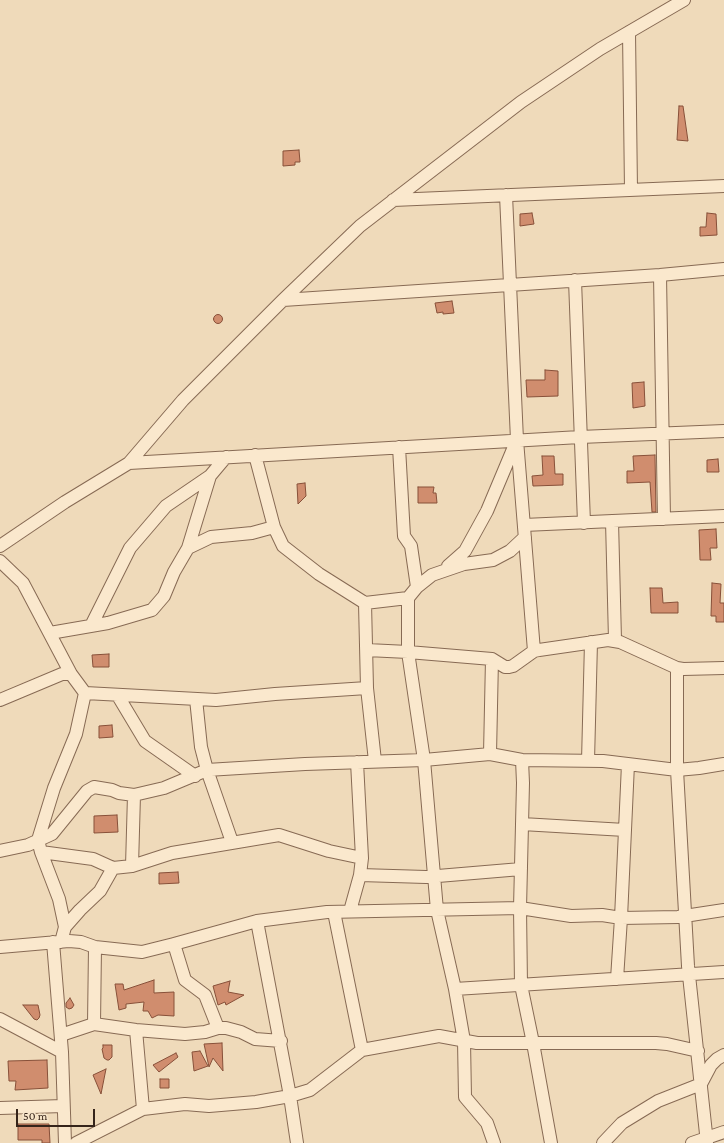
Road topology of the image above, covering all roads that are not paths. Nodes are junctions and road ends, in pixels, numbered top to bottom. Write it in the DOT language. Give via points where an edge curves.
graph roads {
  1 [pos="684,0"];
  2 [pos="629,32"];
  3 [pos="724,186"];
  4 [pos="631,190"];
  5 [pos="506,195"];
  6 [pos="394,200"];
  7 [pos="724,269"];
  8 [pos="660,275"];
  9 [pos="575,280"];
  10 [pos="509,284"];
  11 [pos="283,300"];
  12 [pos="724,431"];
  13 [pos="663,433"];
  14 [pos="580,437"];
  15 [pos="517,440"];
  16 [pos="399,447"];
  17 [pos="255,456"];
  18 [pos="226,457"];
  19 [pos="129,463"];
  20 [pos="210,476"];
  21 [pos="724,516"];
  22 [pos="664,519"];
  23 [pos="612,521"];
  24 [pos="584,523"];
  25 [pos="274,527"];
  26 [pos="524,531"];
  27 [pos="0,546"];
  28 [pos="188,548"];
  29 [pos="0,561"];
  30 [pos="443,571"];
  31 [pos="417,587"];
  32 [pos="408,598"];
  33 [pos="365,603"];
  34 [pos="91,626"];
  35 [pos="50,633"];
  36 [pos="615,640"];
  37 [pos="591,642"];
  38 [pos="367,650"];
  39 [pos="534,651"];
  40 [pos="408,652"];
  41 [pos="492,659"];
  42 [pos="676,668"];
  43 [pos="724,668"];
  44 [pos="71,674"];
  45 [pos="367,688"];
  46 [pos="85,693"];
  47 [pos="118,696"];
  48 [pos="196,699"];
  49 [pos="0,700"];
  50 [pos="490,754"];
  51 [pos="424,760"];
  52 [pos="522,760"];
  53 [pos="375,761"];
  54 [pos="588,761"];
  55 [pos="357,762"];
  56 [pos="628,764"];
  57 [pos="724,764"];
  58 [pos="207,770"];
  59 [pos="677,770"];
  60 [pos="195,776"];
  61 [pos="134,795"];
  62 [pos="522,824"];
  63 [pos="625,830"];
  64 [pos="232,842"];
  65 [pos="40,846"];
  66 [pos="0,851"];
  67 [pos="362,858"];
  68 [pos="132,866"];
  69 [pos="113,868"];
  70 [pos="521,869"];
  71 [pos="360,875"];
  72 [pos="434,877"];
  73 [pos="520,908"];
  74 [pos="437,910"];
  75 [pos="724,910"];
  76 [pos="350,911"];
  77 [pos="334,912"];
  78 [pos="686,917"];
  79 [pos="621,918"];
  80 [pos="257,921"];
  81 [pos="65,927"];
  82 [pos="58,942"];
  83 [pos="174,944"];
  84 [pos="0,947"];
  85 [pos="95,947"];
  86 [pos="724,972"];
  87 [pos="689,974"];
  88 [pos="617,979"];
  89 [pos="521,985"];
  90 [pos="454,989"];
  91 [pos="0,1019"];
  92 [pos="94,1024"];
  93 [pos="218,1028"];
  94 [pos="136,1030"];
  95 [pos="61,1035"];
  96 [pos="281,1041"];
  97 [pos="464,1041"];
  98 [pos="533,1043"];
  99 [pos="362,1050"];
  100 [pos="698,1051"];
  101 [pos="62,1052"];
  102 [pos="724,1055"];
  103 [pos="701,1084"];
  104 [pos="290,1096"];
  105 [pos="63,1106"];
  106 [pos="0,1108"];
  107 [pos="143,1109"];
  108 [pos="724,1132"];
  109 [pos="707,1140"];
  110 [pos="65,1143"];
  111 [pos="76,1143"];
  112 [pos="297,1143"];
  113 [pos="494,1143"];
  114 [pos="551,1143"];
  115 [pos="603,1143"];
  116 [pos="692,1143"];
  1 -- 2 [label="street"];
  2 -- 4 [label="street"];
  2 -- 6 [label="street" via="521,102"];
  3 -- 4 [label="street"];
  4 -- 5 [label="street"];
  5 -- 6 [label="street"];
  5 -- 10 [label="street"];
  6 -- 11 [label="street" via="360,226"];
  7 -- 8 [label="street"];
  8 -- 9 [label="street"];
  8 -- 13 [label="street"];
  9 -- 10 [label="street"];
  9 -- 14 [label="street"];
  10 -- 11 [label="street"];
  10 -- 15 [label="street"];
  11 -- 19 [label="street" via="183,400"];
  12 -- 13 [label="street"];
  13 -- 14 [label="street"];
  13 -- 22 [label="street"];
  14 -- 15 [label="street"];
  14 -- 24 [label="street"];
  15 -- 16 [label="street"];
  15 -- 26 [label="street"];
  15 -- 30 [label="street" via="487,511 465,551"];
  16 -- 17 [label="street"];
  16 -- 31 [label="street" via="404,536 410,546"];
  17 -- 18 [label="street"];
  17 -- 25 [label="street"];
  18 -- 19 [label="street"];
  18 -- 20 [label="street"];
  19 -- 27 [label="street"];
  20 -- 28 [label="street"];
  20 -- 34 [label="street" via="166,506 130,548"];
  21 -- 22 [label="street"];
  22 -- 23 [label="street"];
  23 -- 24 [label="street"];
  23 -- 36 [label="street"];
  24 -- 26 [label="street"];
  25 -- 28 [label="street" via="211,537"];
  25 -- 33 [label="street" via="283,546 319,574"];
  26 -- 30 [label="street" via="510,551 493,560 464,564"];
  26 -- 39 [label="street"];
  28 -- 34 [label="street" via="164,596 152,610"];
  29 -- 35 [label="street" via="23,583"];
  30 -- 31 [label="street" via="432,575"];
  31 -- 32 [label="street"];
  32 -- 33 [label="street"];
  32 -- 40 [label="street"];
  33 -- 38 [label="street"];
  34 -- 35 [label="street"];
  35 -- 44 [label="street"];
  36 -- 37 [label="street"];
  36 -- 42 [label="street"];
  37 -- 39 [label="street"];
  37 -- 54 [label="street"];
  38 -- 40 [label="street"];
  38 -- 45 [label="street"];
  39 -- 41 [label="street" via="509,667"];
  40 -- 41 [label="street"];
  40 -- 51 [label="street"];
  41 -- 50 [label="street"];
  42 -- 43 [label="street"];
  42 -- 59 [label="street"];
  44 -- 46 [label="street"];
  44 -- 49 [label="street" via="62,674"];
  45 -- 48 [label="street" via="216,700"];
  45 -- 53 [label="street"];
  46 -- 47 [label="street"];
  46 -- 65 [label="street" via="76,734 54,788"];
  47 -- 48 [label="street"];
  47 -- 60 [label="street" via="145,741"];
  48 -- 58 [label="street" via="201,748"];
  50 -- 51 [label="street"];
  50 -- 52 [label="street"];
  51 -- 53 [label="street"];
  51 -- 72 [label="street"];
  52 -- 54 [label="street"];
  52 -- 62 [label="street"];
  53 -- 55 [label="street"];
  54 -- 56 [label="street"];
  55 -- 58 [label="street"];
  55 -- 67 [label="street"];
  56 -- 59 [label="street"];
  56 -- 63 [label="street"];
  57 -- 59 [label="street"];
  58 -- 60 [label="street"];
  58 -- 64 [label="street"];
  59 -- 78 [label="street"];
  60 -- 61 [label="street" via="164,788"];
  61 -- 65 [label="street" via="94,787 87,791"];
  61 -- 68 [label="street"];
  62 -- 63 [label="street"];
  62 -- 70 [label="street"];
  63 -- 79 [label="street"];
  64 -- 67 [label="street" via="279,835 329,851"];
  64 -- 68 [label="street" via="172,853"];
  65 -- 66 [label="street" via="28,845"];
  65 -- 69 [label="street" via="93,859"];
  65 -- 81 [label="street" via="59,899"];
  67 -- 71 [label="street"];
  68 -- 69 [label="street"];
  69 -- 81 [label="street" via="100,891"];
  70 -- 72 [label="street"];
  70 -- 73 [label="street"];
  71 -- 72 [label="street"];
  71 -- 76 [label="street"];
  72 -- 74 [label="street"];
  73 -- 74 [label="street"];
  73 -- 79 [label="street" via="571,916 602,915"];
  73 -- 89 [label="street"];
  74 -- 76 [label="street"];
  74 -- 90 [label="street"];
  75 -- 78 [label="street"];
  76 -- 77 [label="street"];
  77 -- 80 [label="street"];
  77 -- 99 [label="street"];
  78 -- 79 [label="street"];
  78 -- 87 [label="street"];
  79 -- 88 [label="street"];
  80 -- 83 [label="street"];
  80 -- 96 [label="street"];
  81 -- 82 [label="street"];
  82 -- 84 [label="street"];
  82 -- 85 [label="street" via="76,941"];
  82 -- 95 [label="street"];
  83 -- 85 [label="street" via="142,952"];
  83 -- 93 [label="street" via="185,980 205,995"];
  85 -- 92 [label="street"];
  86 -- 87 [label="street"];
  87 -- 88 [label="street"];
  87 -- 100 [label="street"];
  88 -- 89 [label="street"];
  89 -- 90 [label="street"];
  89 -- 98 [label="street"];
  90 -- 97 [label="street"];
  91 -- 101 [label="street"];
  92 -- 94 [label="street"];
  92 -- 95 [label="street"];
  93 -- 94 [label="street" via="185,1034"];
  93 -- 96 [label="street" via="226,1028 255,1039"];
  94 -- 107 [label="street"];
  95 -- 101 [label="street"];
  96 -- 104 [label="street"];
  97 -- 98 [label="street" via="477,1044"];
  97 -- 99 [label="street" via="439,1036"];
  97 -- 113 [label="street" via="465,1097 487,1123"];
  98 -- 100 [label="street" via="656,1043"];
  98 -- 114 [label="street"];
  99 -- 104 [label="street" via="310,1090"];
  100 -- 103 [label="street"];
  101 -- 105 [label="street"];
  102 -- 103 [label="street" via="712,1065"];
  103 -- 109 [label="street"];
  103 -- 115 [label="street" via="658,1101 622,1123"];
  104 -- 107 [label="street" via="256,1102 209,1106 185,1104"];
  104 -- 112 [label="street"];
  105 -- 106 [label="street"];
  105 -- 110 [label="street"];
  107 -- 111 [label="street"];
  108 -- 109 [label="street"];
  109 -- 116 [label="street"];
}
